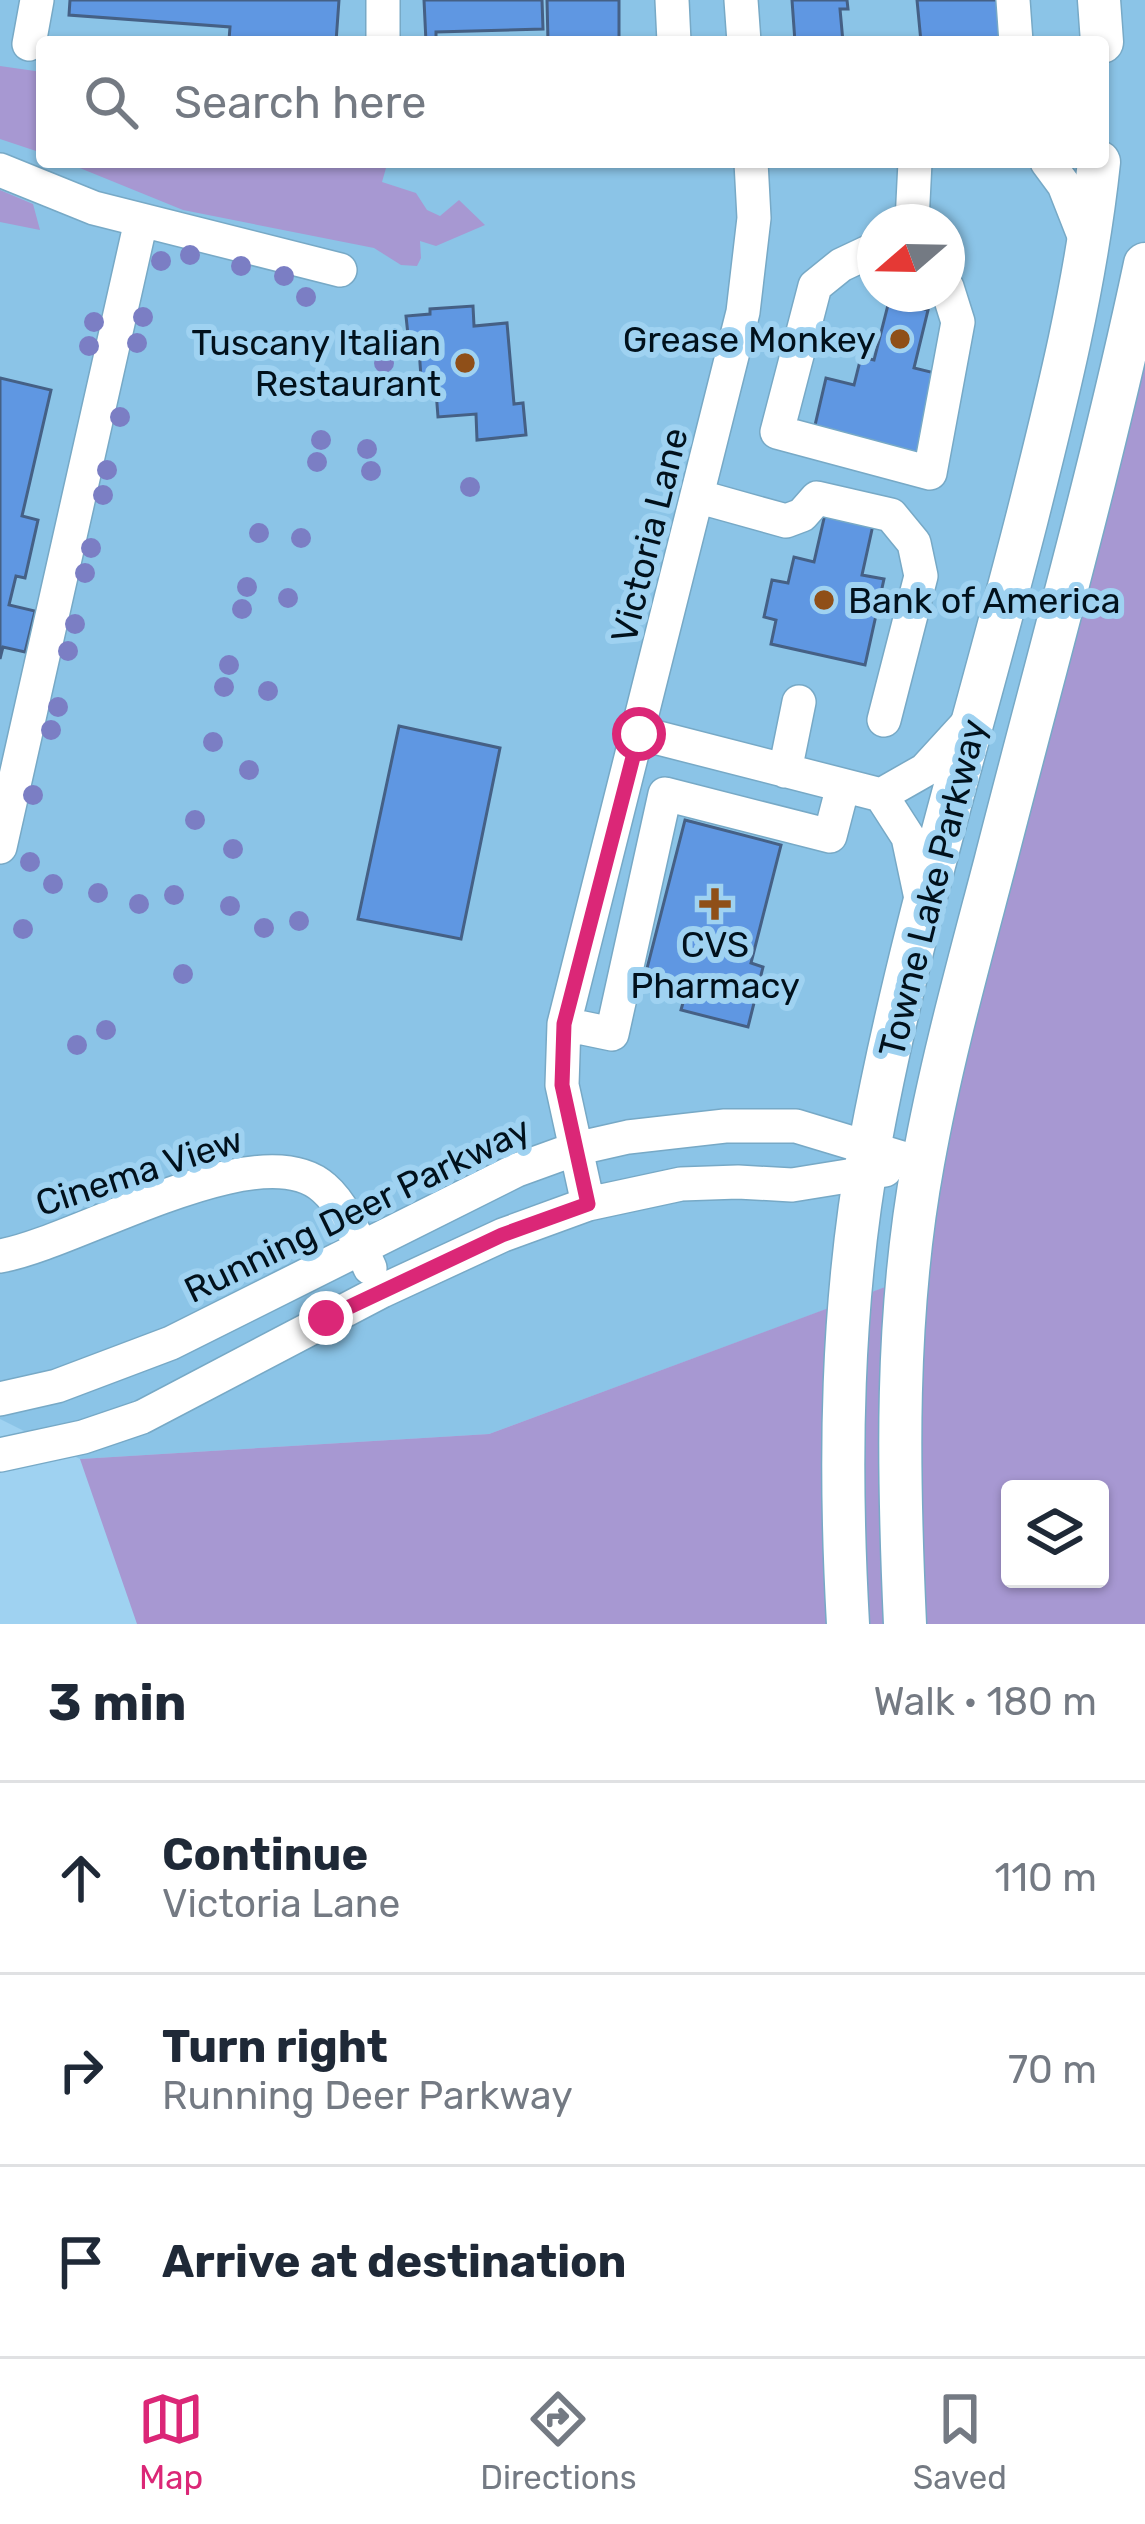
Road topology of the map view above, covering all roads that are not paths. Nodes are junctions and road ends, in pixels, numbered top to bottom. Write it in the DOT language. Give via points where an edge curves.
graph roads {
  1 [pos="37,0"];
  2 [pos="383,0"];
  3 [pos="672,0"];
  4 [pos="741,0"];
  5 [pos="1013,0"];
  6 [pos="1099,0"];
  7 [pos="383,36"];
  8 [pos="674,36"];
  9 [pos="744,36"];
  10 [pos="1016,36"];
  11 [pos="1102,36"];
  12 [pos="24,43"];
  13 [pos="752,168"];
  14 [pos="915,168"];
  15 [pos="1051,168"];
  16 [pos="1098,168"];
  17 [pos="0,170"];
  18 [pos="913,204"];
  19 [pos="141,221"];
  20 [pos="1089,248"];
  21 [pos="857,258"];
  22 [pos="1145,264"];
  23 [pos="340,270"];
  24 [pos="955,312"];
  25 [pos="700,497"];
  26 [pos="799,702"];
  27 [pos="976,713"];
  28 [pos="884,720"];
  29 [pos="639,734"];
  30 [pos="784,771"];
  31 [pos="843,786"];
  32 [pos="881,795"];
  33 [pos="620,808"];
  34 [pos="660,818"];
  35 [pos="0,847"];
  36 [pos="924,913"];
  37 [pos="564,1024"];
  38 [pos="575,1149"];
  39 [pos="868,1161"];
  40 [pos="922,1165"];
  41 [pos="588,1204"];
  42 [pos="361,1249"];
  43 [pos="0,1256"];
  44 [pos="382,1291"];
  45 [pos="0,1399"];
  46 [pos="0,1455"];
  47 [pos="848,1624"];
  48 [pos="905,1624"];
  1 -- 12 [label="street"];
  2 -- 7 [label="street"];
  3 -- 8 [label="street"];
  4 -- 9 [label="street"];
  5 -- 10 [label="street"];
  6 -- 11 [label="main road"];
  13 -- 25 [label="street, Victoria Lane" via="751,266"];
  14 -- 18 [label="street"];
  15 -- 20 [label="street"];
  16 -- 20 [label="main road, Towne Lake Parkway"];
  17 -- 19 [label="street"];
  19 -- 23 [label="street"];
  19 -- 35 [label="street"];
  20 -- 27 [label="main road, Towne Lake Parkway"];
  21 -- 24 [label="street" via="815,286 777,433 930,473"];
  22 -- 40 [label="main road, Towne Lake Parkway"];
  25 -- 28 [label="street" via="786,521 817,498 891,515 914,543 921,576"];
  25 -- 29 [label="street, Victoria Lane"];
  26 -- 30 [label="street"];
  27 -- 32 [label="street" via="938,759"];
  27 -- 36 [label="main road, Towne Lake Parkway"];
  29 -- 30 [label="street"];
  29 -- 33 [label="street, Victoria Lane"];
  30 -- 31 [label="street"];
  31 -- 32 [label="street"];
  31 -- 34 [label="street" via="830,836 665,794"];
  32 -- 36 [label="street" via="908,837"];
  33 -- 34 [label="street"];
  33 -- 37 [label="street, Victoria Lane"];
  34 -- 37 [label="street" via="612,1034"];
  36 -- 39 [label="main road, Towne Lake Parkway"];
  37 -- 38 [label="street, Victoria Lane" via="562,1085"];
  38 -- 39 [label="street, Running Deer Parkway" via="644,1134 796,1126"];
  38 -- 41 [label="street, Victoria Lane"];
  38 -- 42 [label="street, Running Deer Parkway"];
  39 -- 40 [label="street, Running Deer Parkway"];
  39 -- 41 [label="street, Running Deer Parkway" via="792,1185 680,1184"];
  39 -- 47 [label="main road, Towne Lake Parkway" via="842,1427"];
  40 -- 48 [label="main road, Towne Lake Parkway" via="899,1426"];
  41 -- 44 [label="street, Running Deer Parkway"];
  42 -- 43 [label="street, Cinema View" via="322,1186 276,1170 199,1186"];
  42 -- 44 [label="street, Cinema View"];
  42 -- 45 [label="street, Running Deer Parkway" via="152,1351"];
  44 -- 46 [label="street, Running Deer Parkway" via="142,1417"];
}
